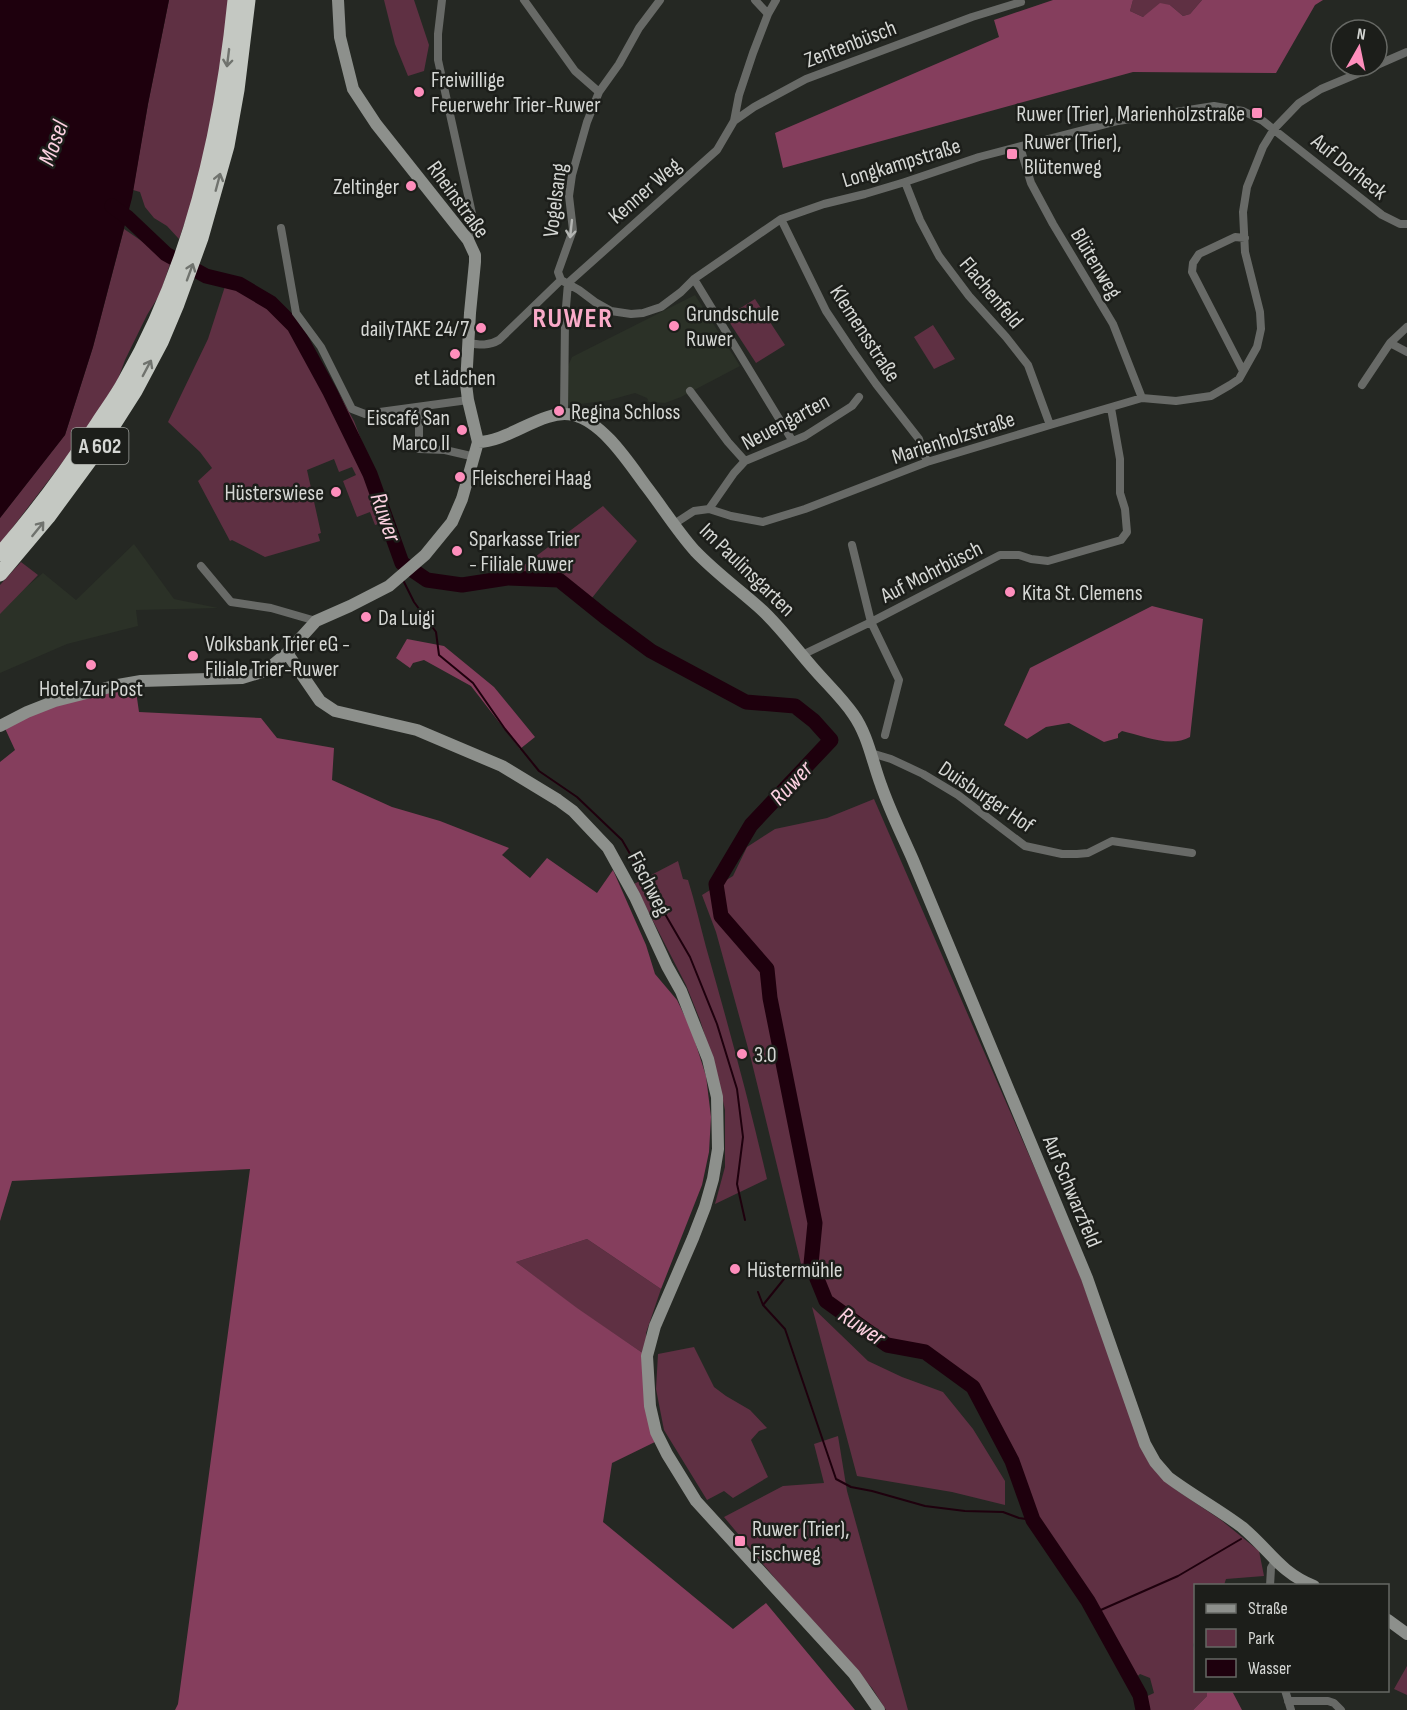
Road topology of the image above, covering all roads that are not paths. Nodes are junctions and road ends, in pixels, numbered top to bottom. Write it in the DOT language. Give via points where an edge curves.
graph roads {
  1 [pos="235,0"];
  2 [pos="248,0"];
  3 [pos="338,0"];
  4 [pos="442,0"];
  5 [pos="524,0"];
  6 [pos="755,0"];
  7 [pos="776,0"];
  8 [pos="657,1"];
  9 [pos="1021,2"];
  10 [pos="768,14"];
  11 [pos="1407,52"];
  12 [pos="1389,60"];
  13 [pos="1347,78"];
  14 [pos="599,92"];
  15 [pos="734,121"];
  16 [pos="1274,129"];
  17 [pos="1020,147"];
  18 [pos="905,182"];
  19 [pos="781,219"];
  20 [pos="1407,224"];
  21 [pos="281,228"];
  22 [pos="196,234"];
  23 [pos="1245,238"];
  24 [pos="468,240"];
  25 [pos="694,279"];
  26 [pos="564,282"];
  27 [pos="172,299"];
  28 [pos="1407,327"];
  29 [pos="1390,342"];
  30 [pos="468,343"];
  31 [pos="1407,352"];
  32 [pos="1243,371"];
  33 [pos="1362,385"];
  34 [pos="690,391"];
  35 [pos="859,397"];
  36 [pos="1142,398"];
  37 [pos="468,400"];
  38 [pos="418,406"];
  39 [pos="1111,408"];
  40 [pos="564,414"];
  41 [pos="1050,425"];
  42 [pos="792,440"];
  43 [pos="478,442"];
  44 [pos="475,457"];
  45 [pos="745,461"];
  46 [pos="927,462"];
  47 [pos="709,509"];
  48 [pos="674,524"];
  49 [pos="852,545"];
  50 [pos="0,554"];
  51 [pos="201,566"];
  52 [pos="0,574"];
  53 [pos="316,621"];
  54 [pos="871,622"];
  55 [pos="287,653"];
  56 [pos="802,654"];
  57 [pos="0,726"];
  58 [pos="885,735"];
  59 [pos="871,753"];
  60 [pos="884,795"];
  61 [pos="1192,853"];
  62 [pos="1275,1561"];
  63 [pos="1270,1584"];
  64 [pos="1310,1584"];
  65 [pos="1389,1621"];
  66 [pos="1407,1634"];
  67 [pos="1286,1692"];
  68 [pos="1288,1701"];
  69 [pos="879,1710"];
  70 [pos="1291,1710"];
  71 [pos="1341,1710"];
  1 -- 22 [label="highway, A 602, one-way" via="223,92"];
  22 -- 2 [label="highway, A 602, one-way" via="227,146"];
  3 -- 24 [label="main road, Rheinstraße" via="340,37 353,89"];
  4 -- 24 [label="street" via="438,60 473,219 474,228"];
  5 -- 14 [label="street" via="575,71"];
  6 -- 10 [label="street"];
  7 -- 10 [label="street, Kenner Weg"];
  8 -- 14 [label="street, Vogelsang"];
  9 -- 15 [label="street, Zentenbüsch" via="806,79"];
  10 -- 15 [label="street, Kenner Weg" via="739,95"];
  11 -- 12 [label="street, Marienholzstraße"];
  13 -- 16 [label="street, Marienholzstraße" via="1299,103"];
  14 -- 26 [label="street, Vogelsang, one-way" via="572,175 569,196 573,230 558,272"];
  15 -- 26 [label="street, Kenner Weg" via="717,150"];
  16 -- 17 [label="street, Longkampstraße" via="1254,115 1214,106 1118,121"];
  16 -- 20 [label="street, Auf Dorheck" via="1382,215"];
  16 -- 23 [label="street, Marienholzstraße" via="1248,187 1243,212"];
  17 -- 18 [label="street, Longkampstraße"];
  17 -- 36 [label="street, Blütenweg" via="1030,183 1113,324"];
  18 -- 19 [label="street, Longkampstraße"];
  18 -- 41 [label="street, Flachenfeld" via="939,256 1028,365"];
  19 -- 25 [label="street, Longkampstraße"];
  19 -- 46 [label="street, Klemensstraße" via="826,311 919,439"];
  21 -- 38 [label="street" via="296,313 321,347 352,409 365,414"];
  22 -- 27 [label="highway, A 602"];
  23 -- 32 [label="street, Marienholzstraße" via="1261,329 1257,347"];
  23 -- 32 [label="street" via="1235,237 1199,254 1192,272"];
  24 -- 30 [label="main road, Rheinstraße" via="476,262"];
  25 -- 26 [label="street, Longkampstraße" via="661,307 631,314 611,311"];
  25 -- 42 [label="street"];
  26 -- 30 [label="street, Kenner Weg" via="499,340 484,345"];
  26 -- 40 [label="street, Vogelsang"];
  27 -- 50 [label="highway, A 602" via="86,442"];
  52 -- 27 [label="highway, A 602, one-way" via="48,517 135,391 160,342"];
  28 -- 29 [label="street"];
  29 -- 31 [label="street"];
  29 -- 33 [label="street"];
  30 -- 37 [label="main road, Rheinstraße"];
  32 -- 36 [label="street, Marienholzstraße" via="1239,379 1211,396 1176,401"];
  34 -- 45 [label="street"];
  35 -- 42 [label="street, Neuengarten" via="852,406"];
  36 -- 39 [label="street, Marienholzstraße"];
  37 -- 38 [label="street"];
  37 -- 43 [label="main road, Rheinstraße"];
  38 -- 44 [label="street" via="419,449"];
  39 -- 41 [label="street, Marienholzstraße"];
  39 -- 54 [label="street, Auf Mohrbüsch" via="1127,532 1121,540 1048,561 1000,555"];
  40 -- 43 [label="main road" via="495,440"];
  40 -- 48 [label="main road, Im Paulinsgarten" via="580,417 604,434"];
  41 -- 46 [label="street, Marienholzstraße"];
  42 -- 45 [label="street, Neuengarten"];
  43 -- 44 [label="main road, Rheinstraße"];
  44 -- 53 [label="main road, Rheinstraße" via="452,522 425,555 389,586"];
  45 -- 47 [label="street, Neuengarten"];
  46 -- 47 [label="street, Marienholzstraße" via="764,522"];
  47 -- 48 [label="street" via="693,511"];
  48 -- 56 [label="main road, Im Paulinsgarten" via="694,550 768,616"];
  49 -- 54 [label="street, Auf Mohrbüsch"];
  51 -- 53 [label="street" via="231,602"];
  53 -- 55 [label="main road"];
  54 -- 56 [label="street, Auf Mohrbüsch"];
  54 -- 58 [label="street, Auf Mohrbüsch" via="898,680"];
  55 -- 57 [label="main road" via="256,675 118,685 55,701"];
  55 -- 69 [label="main road, Fischweg" via="326,706 417,730 502,766 573,811 608,848 685,1000 708,1059 717,1097 718,1149 713,1179 647,1356 656,1432 696,1501 854,1674"];
  56 -- 59 [label="main road, Im Paulinsgarten" via="853,713"];
  59 -- 60 [label="main road, Im Paulinsgarten"];
  59 -- 61 [label="street, Duisburger Hof" via="923,774 958,795 1025,846 1077,854 1112,841"];
  60 -- 62 [label="main road, Auf Schwarzfeld" via="1087,1278 1150,1454 1168,1477 1241,1527"];
  62 -- 63 [label="street"];
  62 -- 64 [label="main road, Auf Schwarzfeld"];
  65 -- 66 [label="main road"];
  67 -- 68 [label="street"];
  68 -- 70 [label="street"];
  68 -- 71 [label="street" via="1329,1701"];
}
